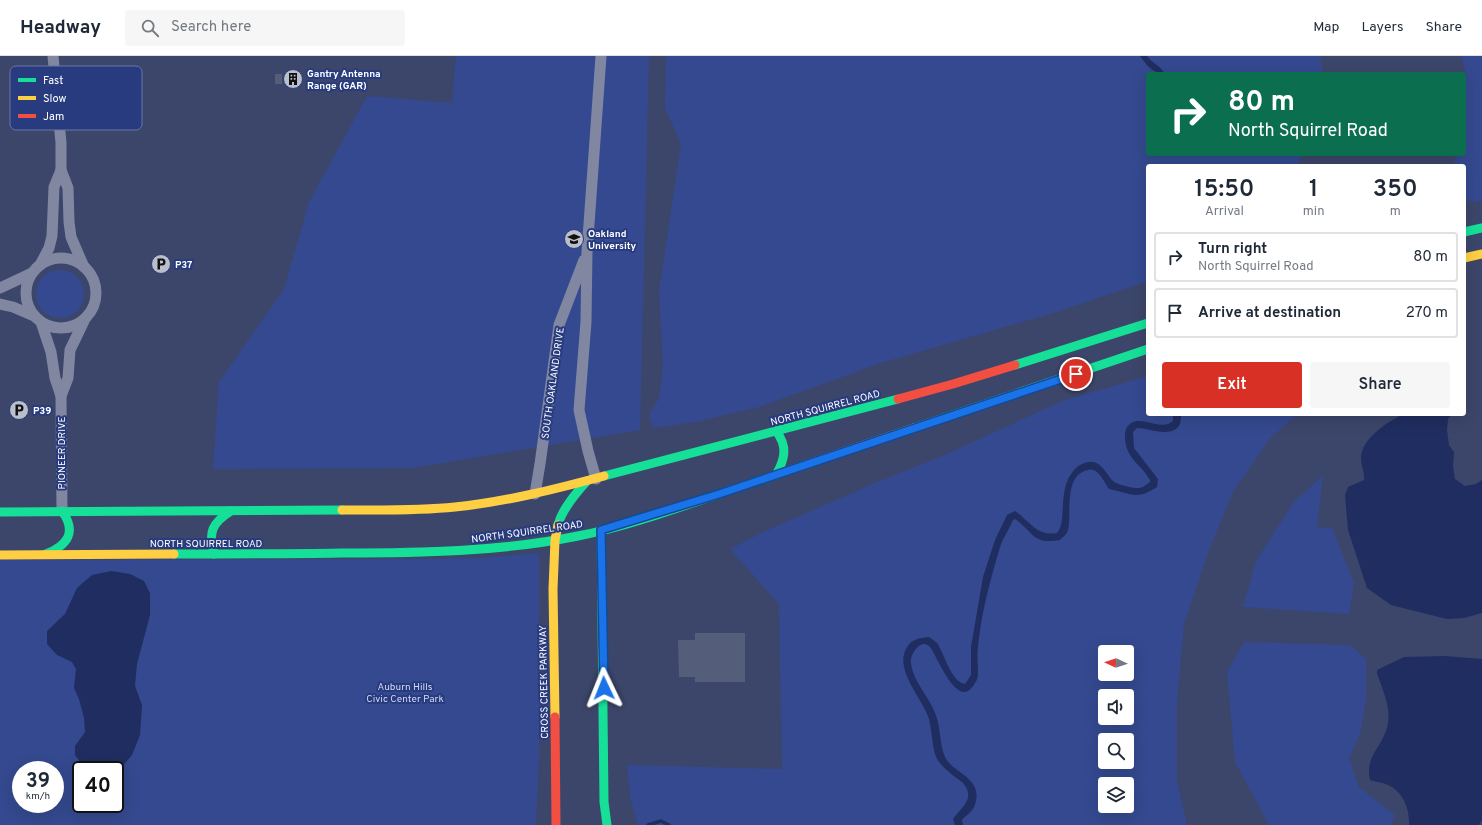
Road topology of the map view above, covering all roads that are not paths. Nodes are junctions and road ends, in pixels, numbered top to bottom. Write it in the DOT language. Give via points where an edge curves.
graph roads {
  1 [pos="53,56"];
  2 [pos="600,56"];
  3 [pos="54,66"];
  4 [pos="60,130"];
  5 [pos="61,170"];
  6 [pos="1482,228"];
  7 [pos="1466,232"];
  8 [pos="587,252"];
  9 [pos="1482,254"];
  10 [pos="1466,258"];
  11 [pos="84,267"];
  12 [pos="36,269"];
  13 [pos="0,288"];
  14 [pos="0,304"];
  15 [pos="37,319"];
  16 [pos="85,319"];
  17 [pos="1146,324"];
  18 [pos="1146,350"];
  19 [pos="61,396"];
  20 [pos="776,432"];
  21 [pos="776,475"];
  22 [pos="592,480"];
  23 [pos="535,494"];
  24 [pos="62,511"];
  25 [pos="231,511"];
  26 [pos="0,512"];
  27 [pos="601,530"];
  28 [pos="555,540"];
  29 [pos="214,554"];
  30 [pos="0,555"];
  31 [pos="45,555"];
  32 [pos="556,825"];
  33 [pos="608,825"];
  1 -- 3 [label="street"];
  2 -- 8 [label="street, SOUTH OAKLAND DRIVE"];
  4 -- 5 [label="street"];
  5 -- 11 [label="street" via="68,188 68,222 71,237"];
  5 -- 12 [label="street" via="54,187 52,236 49,248"];
  6 -- 7 [label="main road"];
  8 -- 22 [label="street, SOUTH OAKLAND DRIVE" via="586,322 579,410"];
  8 -- 23 [label="street, SOUTH OAKLAND DRIVE" via="559,325"];
  9 -- 10 [label="main road"];
  11 -- 12 [label="street" via="74,260 61,258 50,260"];
  11 -- 16 [label="street" via="92,277 96,296 92,309"];
  12 -- 13 [label="street"];
  12 -- 15 [label="street" via="27,283 26,295 28,306"];
  14 -- 15 [label="street" via="13,307"];
  15 -- 16 [label="street" via="51,327 63,328 75,326"];
  15 -- 19 [label="street, PIONEER DRIVE" via="51,352"];
  16 -- 19 [label="street, PIONEER DRIVE" via="70,350 68,378"];
  17 -- 20 [label="main road, NORTH SQUIRREL ROAD" via="953,384"];
  18 -- 21 [label="main road, NORTH SQUIRREL ROAD"];
  19 -- 24 [label="street, PIONEER DRIVE"];
  20 -- 21 [label="main road" via="784,442 785,457"];
  20 -- 22 [label="main road, NORTH SQUIRREL ROAD"];
  21 -- 27 [label="main road, NORTH SQUIRREL ROAD"];
  22 -- 23 [label="main road, NORTH SQUIRREL ROAD"];
  22 -- 28 [label="main road, CROSS CREEK PARKWAY" via="576,493 563,513"];
  23 -- 25 [label="main road, NORTH SQUIRREL ROAD" via="433,509"];
  24 -- 25 [label="main road, NORTH SQUIRREL ROAD"];
  24 -- 26 [label="main road, NORTH SQUIRREL ROAD"];
  24 -- 31 [label="main road" via="70,522 69,535 61,547"];
  25 -- 29 [label="main road" via="217,520 210,533"];
  27 -- 28 [label="main road, NORTH SQUIRREL ROAD"];
  27 -- 33 [label="main road" via="604,802"];
  28 -- 29 [label="main road, NORTH SQUIRREL ROAD" via="493,549 447,552"];
  28 -- 32 [label="main road, CROSS CREEK PARKWAY" via="553,589"];
  29 -- 31 [label="main road, NORTH SQUIRREL ROAD"];
  30 -- 31 [label="main road, NORTH SQUIRREL ROAD"];
}
